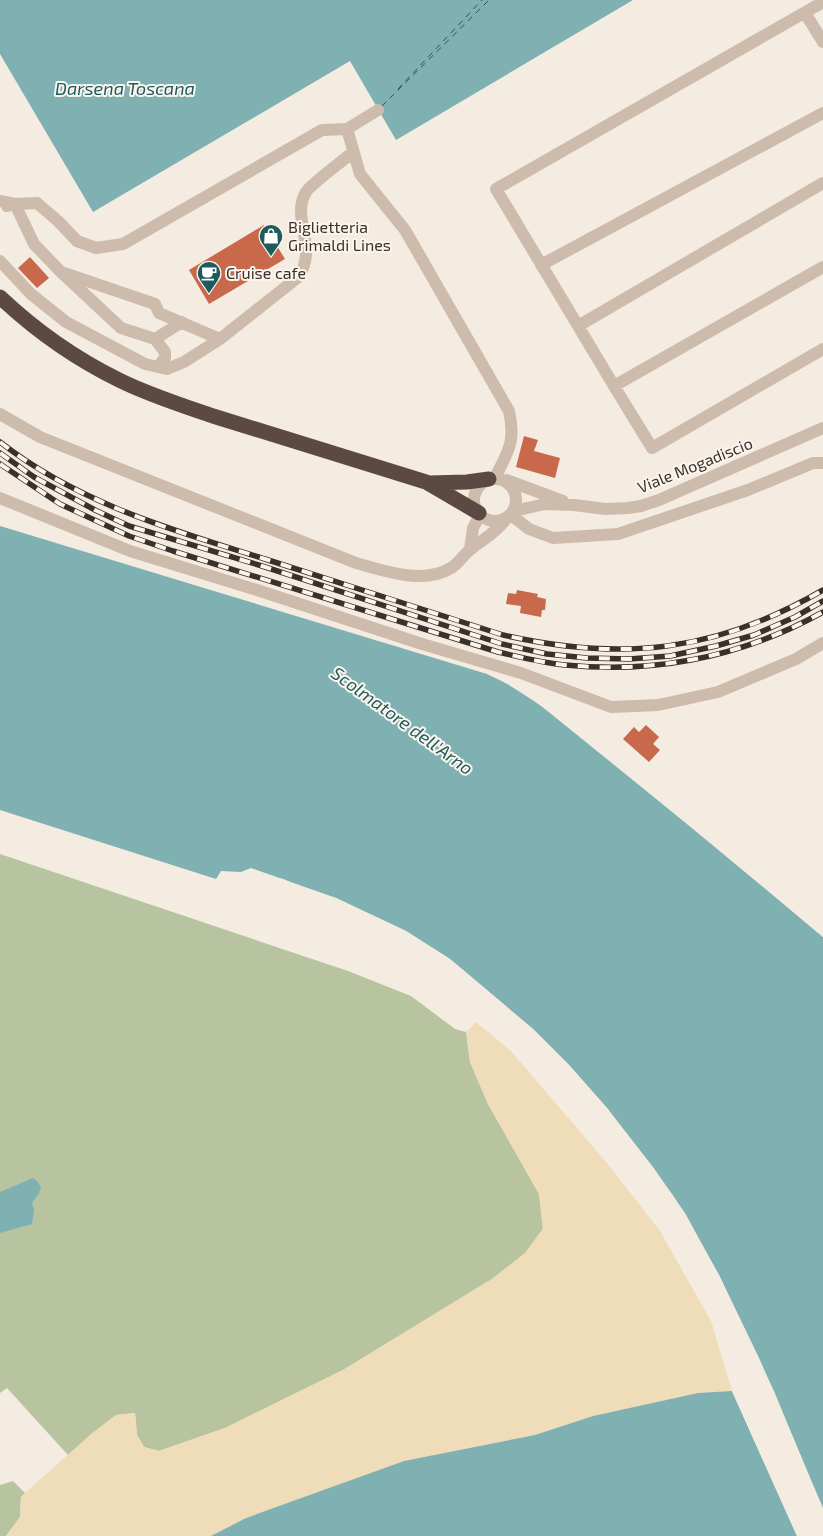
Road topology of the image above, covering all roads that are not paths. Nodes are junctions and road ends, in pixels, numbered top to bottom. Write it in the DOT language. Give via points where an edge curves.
graph roads {
  1 [pos="823,2"];
  2 [pos="805,13"];
  3 [pos="823,42"];
  4 [pos="378,110"];
  5 [pos="823,113"];
  6 [pos="347,129"];
  7 [pos="353,152"];
  8 [pos="823,183"];
  9 [pos="0,201"];
  10 [pos="15,204"];
  11 [pos="0,208"];
  12 [pos="0,261"];
  13 [pos="541,265"];
  14 [pos="823,267"];
  15 [pos="60,271"];
  16 [pos="0,297"];
  17 [pos="182,322"];
  18 [pos="578,326"];
  19 [pos="155,338"];
  20 [pos="220,339"];
  21 [pos="823,348"];
  22 [pos="158,367"];
  23 [pos="614,386"];
  24 [pos="0,414"];
  25 [pos="823,428"];
  26 [pos="817,434"];
  27 [pos="823,463"];
  28 [pos="495,479"];
  29 [pos="426,482"];
  30 [pos="0,498"];
  31 [pos="574,505"];
  32 [pos="480,514"];
  33 [pos="510,515"];
  34 [pos="470,550"];
  35 [pos="823,643"];
  1 -- 2 [label="street"];
  2 -- 3 [label="street"];
  2 -- 13 [label="street" via="496,189"];
  4 -- 6 [label="street"];
  5 -- 13 [label="street"];
  6 -- 7 [label="street"];
  6 -- 10 [label="street" via="322,130 123,244 96,248 77,241 37,203"];
  7 -- 20 [label="street" via="306,192 302,203 307,258 304,270"];
  7 -- 28 [label="street" via="360,174 405,230 509,411 513,429 510,447"];
  8 -- 18 [label="street"];
  9 -- 10 [label="street"];
  10 -- 11 [label="street"];
  10 -- 15 [label="street" via="34,244"];
  12 -- 22 [label="street" via="31,294 66,322 145,364"];
  13 -- 18 [label="street"];
  14 -- 23 [label="street"];
  15 -- 17 [label="street" via="155,304 159,312"];
  15 -- 19 [label="street" via="121,328"];
  16 -- 29 [label="highway" via="54,340 120,380 178,404"];
  17 -- 19 [label="street"];
  17 -- 20 [label="street"];
  18 -- 23 [label="street"];
  19 -- 22 [label="street" via="165,352 165,358"];
  20 -- 22 [label="street" via="184,362 167,369"];
  21 -- 23 [label="street" via="652,448"];
  24 -- 34 [label="street" via="40,437 388,572 435,575 451,568"];
  25 -- 26 [label="street, Viale Mogadiscio"];
  26 -- 31 [label="street, Viale Mogadiscio" via="641,506 605,509"];
  27 -- 33 [label="street" via="813,463 748,490 618,534 553,538 529,529"];
  28 -- 29 [label="highway"];
  28 -- 31 [label="street, Viale Mogadiscio"];
  28 -- 32 [label="street" via="482,482 475,494 475,507"];
  28 -- 33 [label="street" via="508,482 516,492 516,505"];
  29 -- 32 [label="highway"];
  30 -- 35 [label="street" via="130,552 521,673 611,707 658,705 718,692 796,659"];
  31 -- 33 [label="street, Viale Mogadiscio" via="538,505"];
  32 -- 33 [label="street, Viale Mogadiscio" via="492,521"];
  32 -- 34 [label="street" via="473,528"];
  33 -- 34 [label="street" via="498,529"];
}
